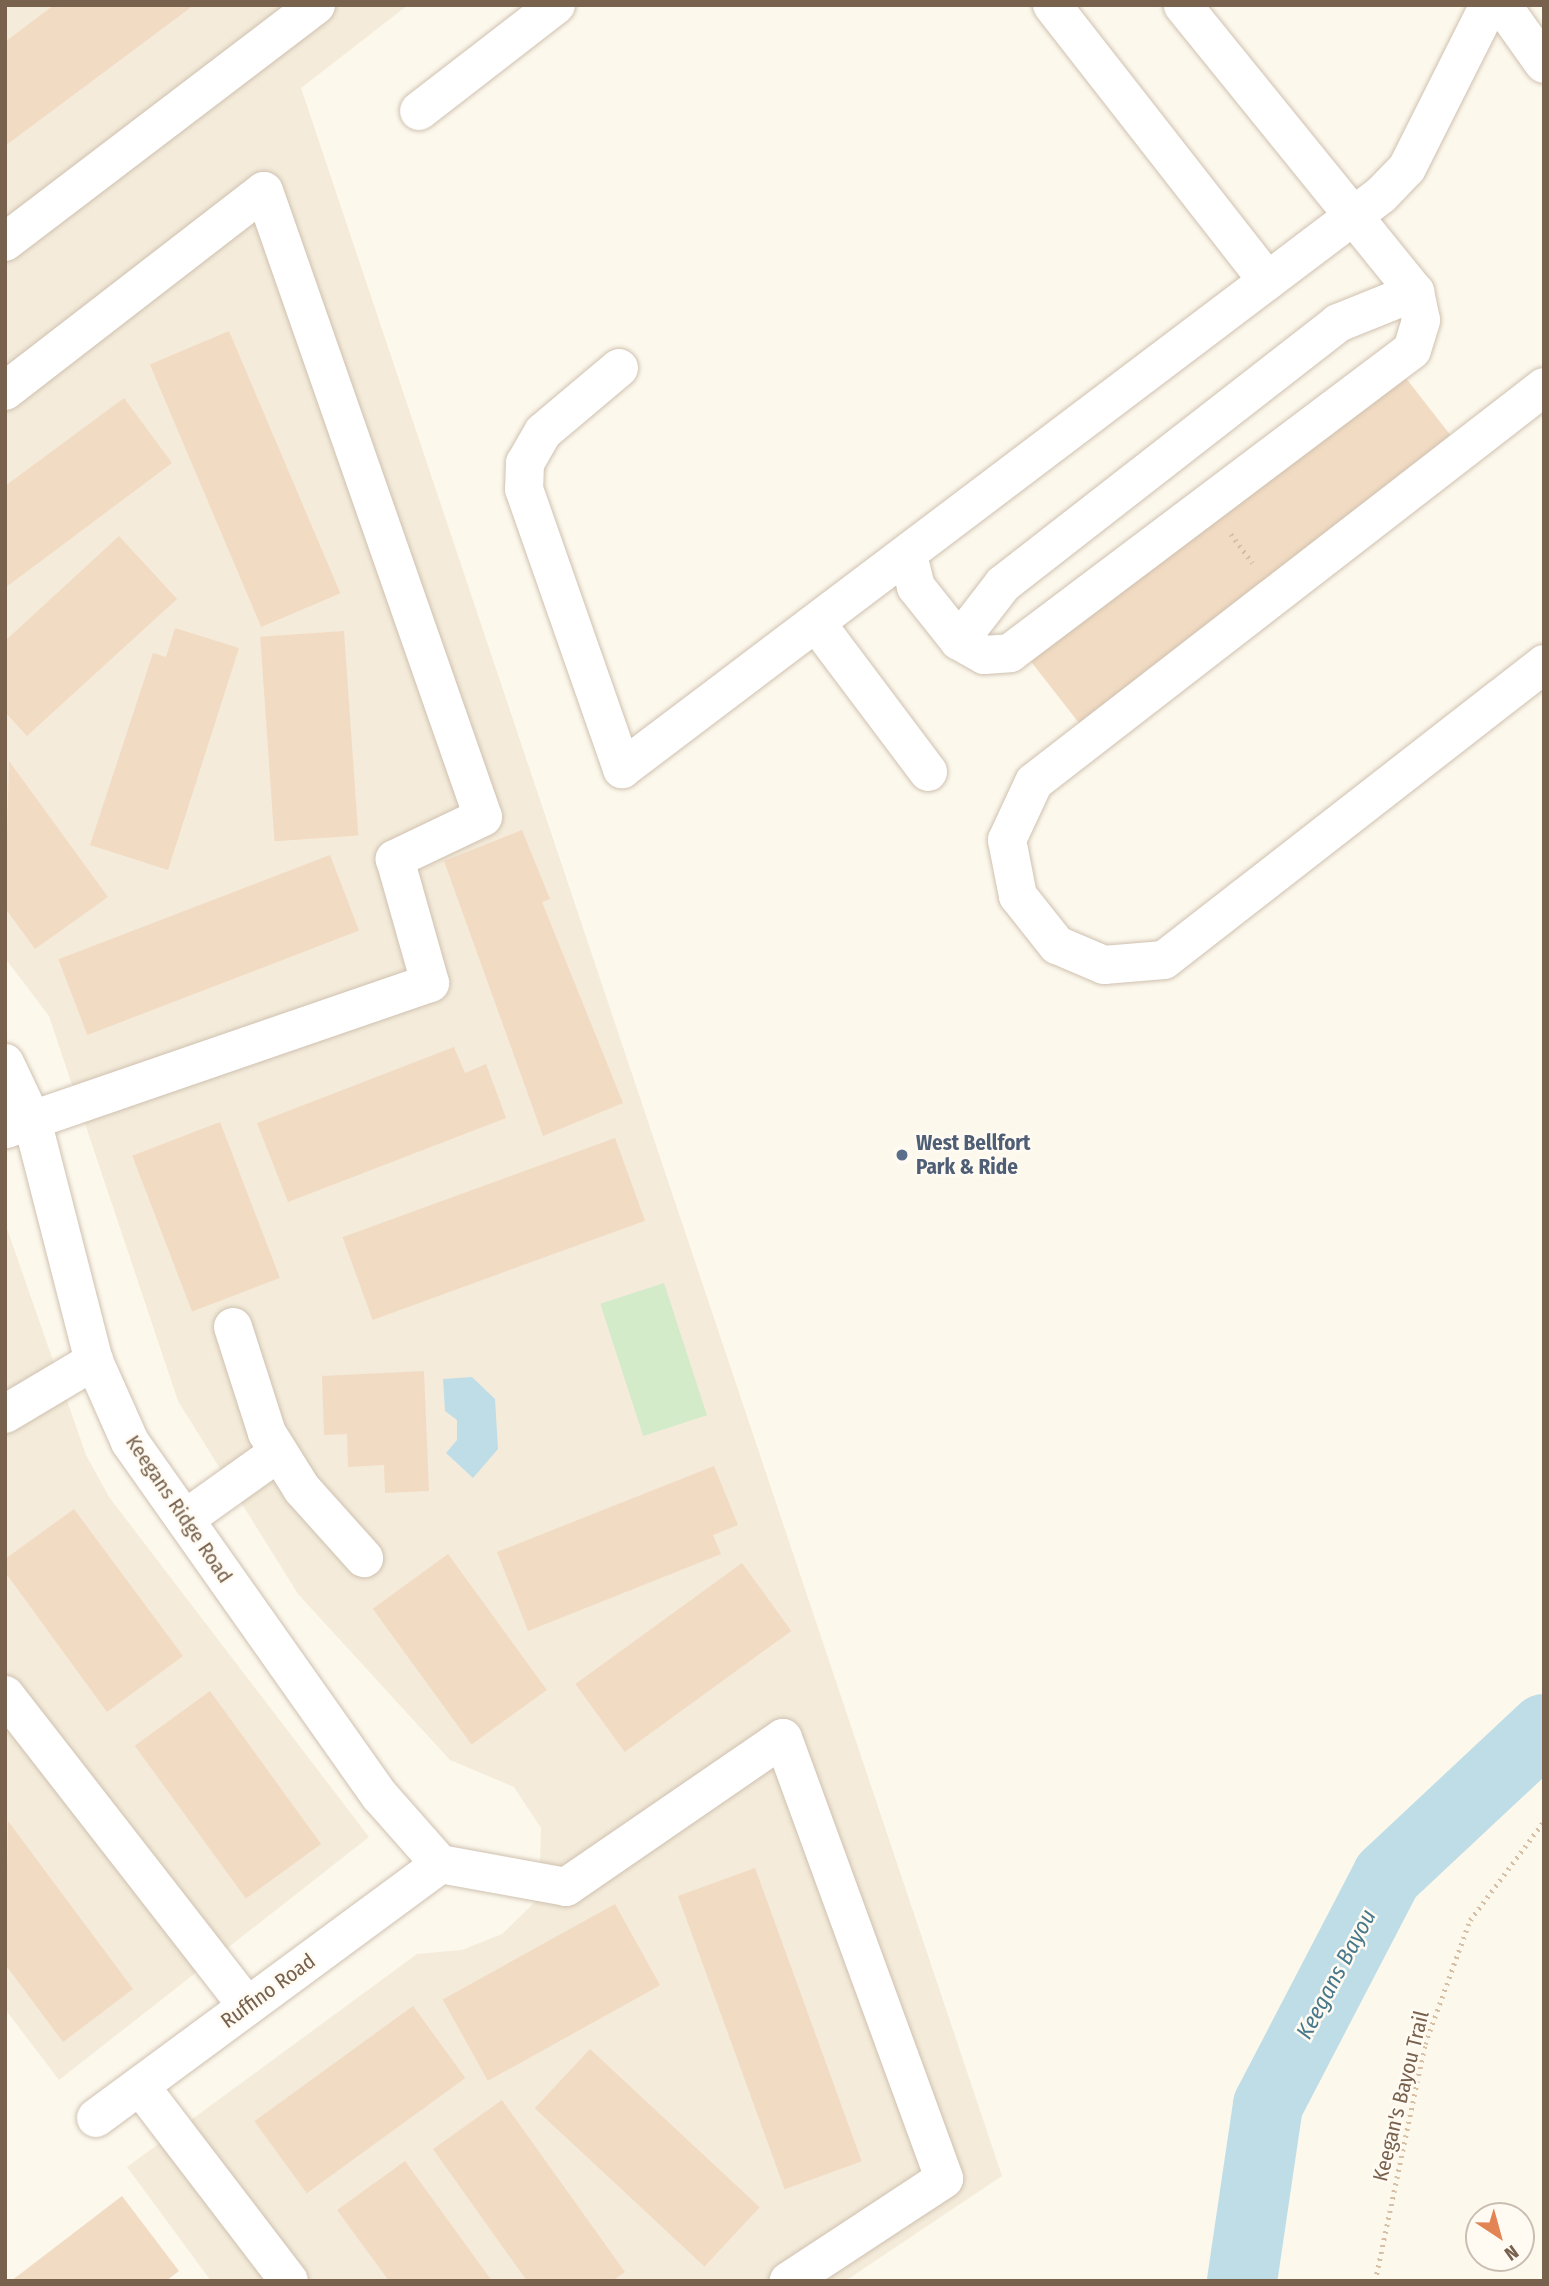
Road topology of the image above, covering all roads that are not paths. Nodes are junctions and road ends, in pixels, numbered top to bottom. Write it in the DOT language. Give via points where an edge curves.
graph roads {
  1 [pos="316,5"];
  2 [pos="556,5"];
  3 [pos="1052,5"];
  4 [pos="1183,5"];
  5 [pos="1489,5"];
  6 [pos="1502,5"];
  7 [pos="1544,65"];
  8 [pos="419,111"];
  9 [pos="1354,216"];
  10 [pos="5,242"];
  11 [pos="1268,281"];
  12 [pos="1415,292"];
  13 [pos="619,368"];
  14 [pos="1544,387"];
  15 [pos="5,391"];
  16 [pos="1544,410"];
  17 [pos="1496,424"];
  18 [pos="908,555"];
  19 [pos="817,624"];
  20 [pos="959,641"];
  21 [pos="1544,664"];
  22 [pos="928,772"];
  23 [pos="5,1063"];
  24 [pos="19,1124"];
  25 [pos="233,1327"];
  26 [pos="94,1361"];
  27 [pos="5,1414"];
  28 [pos="279,1452"];
  29 [pos="185,1519"];
  30 [pos="364,1559"];
  31 [pos="5,1695"];
  32 [pos="440,1864"];
  33 [pos="247,2006"];
  34 [pos="140,2086"];
  35 [pos="96,2118"];
  36 [pos="289,2281"];
  37 [pos="789,2281"];
  1 -- 10 [label="street"];
  2 -- 8 [label="street"];
  3 -- 11 [label="street"];
  4 -- 9 [label="street" via="1325,188"];
  5 -- 9 [label="street" via="1407,168"];
  6 -- 7 [label="street"];
  9 -- 11 [label="street"];
  9 -- 12 [label="street"];
  11 -- 18 [label="street"];
  12 -- 20 [label="street" via="1338,323 1003,584"];
  12 -- 20 [label="street" via="1421,320 1412,350 1010,653 984,655"];
  13 -- 19 [label="street" via="543,432 525,463 524,489 622,769"];
  14 -- 17 [label="street"];
  15 -- 24 [label="street" via="264,191 482,817 395,859 430,982"];
  16 -- 17 [label="street"];
  17 -- 21 [label="street" via="1034,782 1007,840 1018,896 1057,945 1104,965 1164,960"];
  18 -- 19 [label="street"];
  18 -- 20 [label="street" via="916,587"];
  19 -- 22 [label="street"];
  23 -- 24 [label="street, Keegans Ridge Road"];
  24 -- 26 [label="street, Keegans Ridge Road"];
  25 -- 28 [label="street" via="267,1433"];
  26 -- 27 [label="street"];
  26 -- 29 [label="street, Keegans Ridge Road" via="130,1442"];
  28 -- 29 [label="street"];
  28 -- 30 [label="street" via="302,1489"];
  29 -- 32 [label="street, Keegans Ridge Road" via="380,1796"];
  31 -- 33 [label="street"];
  32 -- 33 [label="street, Ruffino Road"];
  32 -- 37 [label="street" via="566,1887 783,1738 944,2179"];
  33 -- 34 [label="street, Ruffino Road"];
  34 -- 35 [label="street, Ruffino Road"];
  34 -- 36 [label="street"];
}
